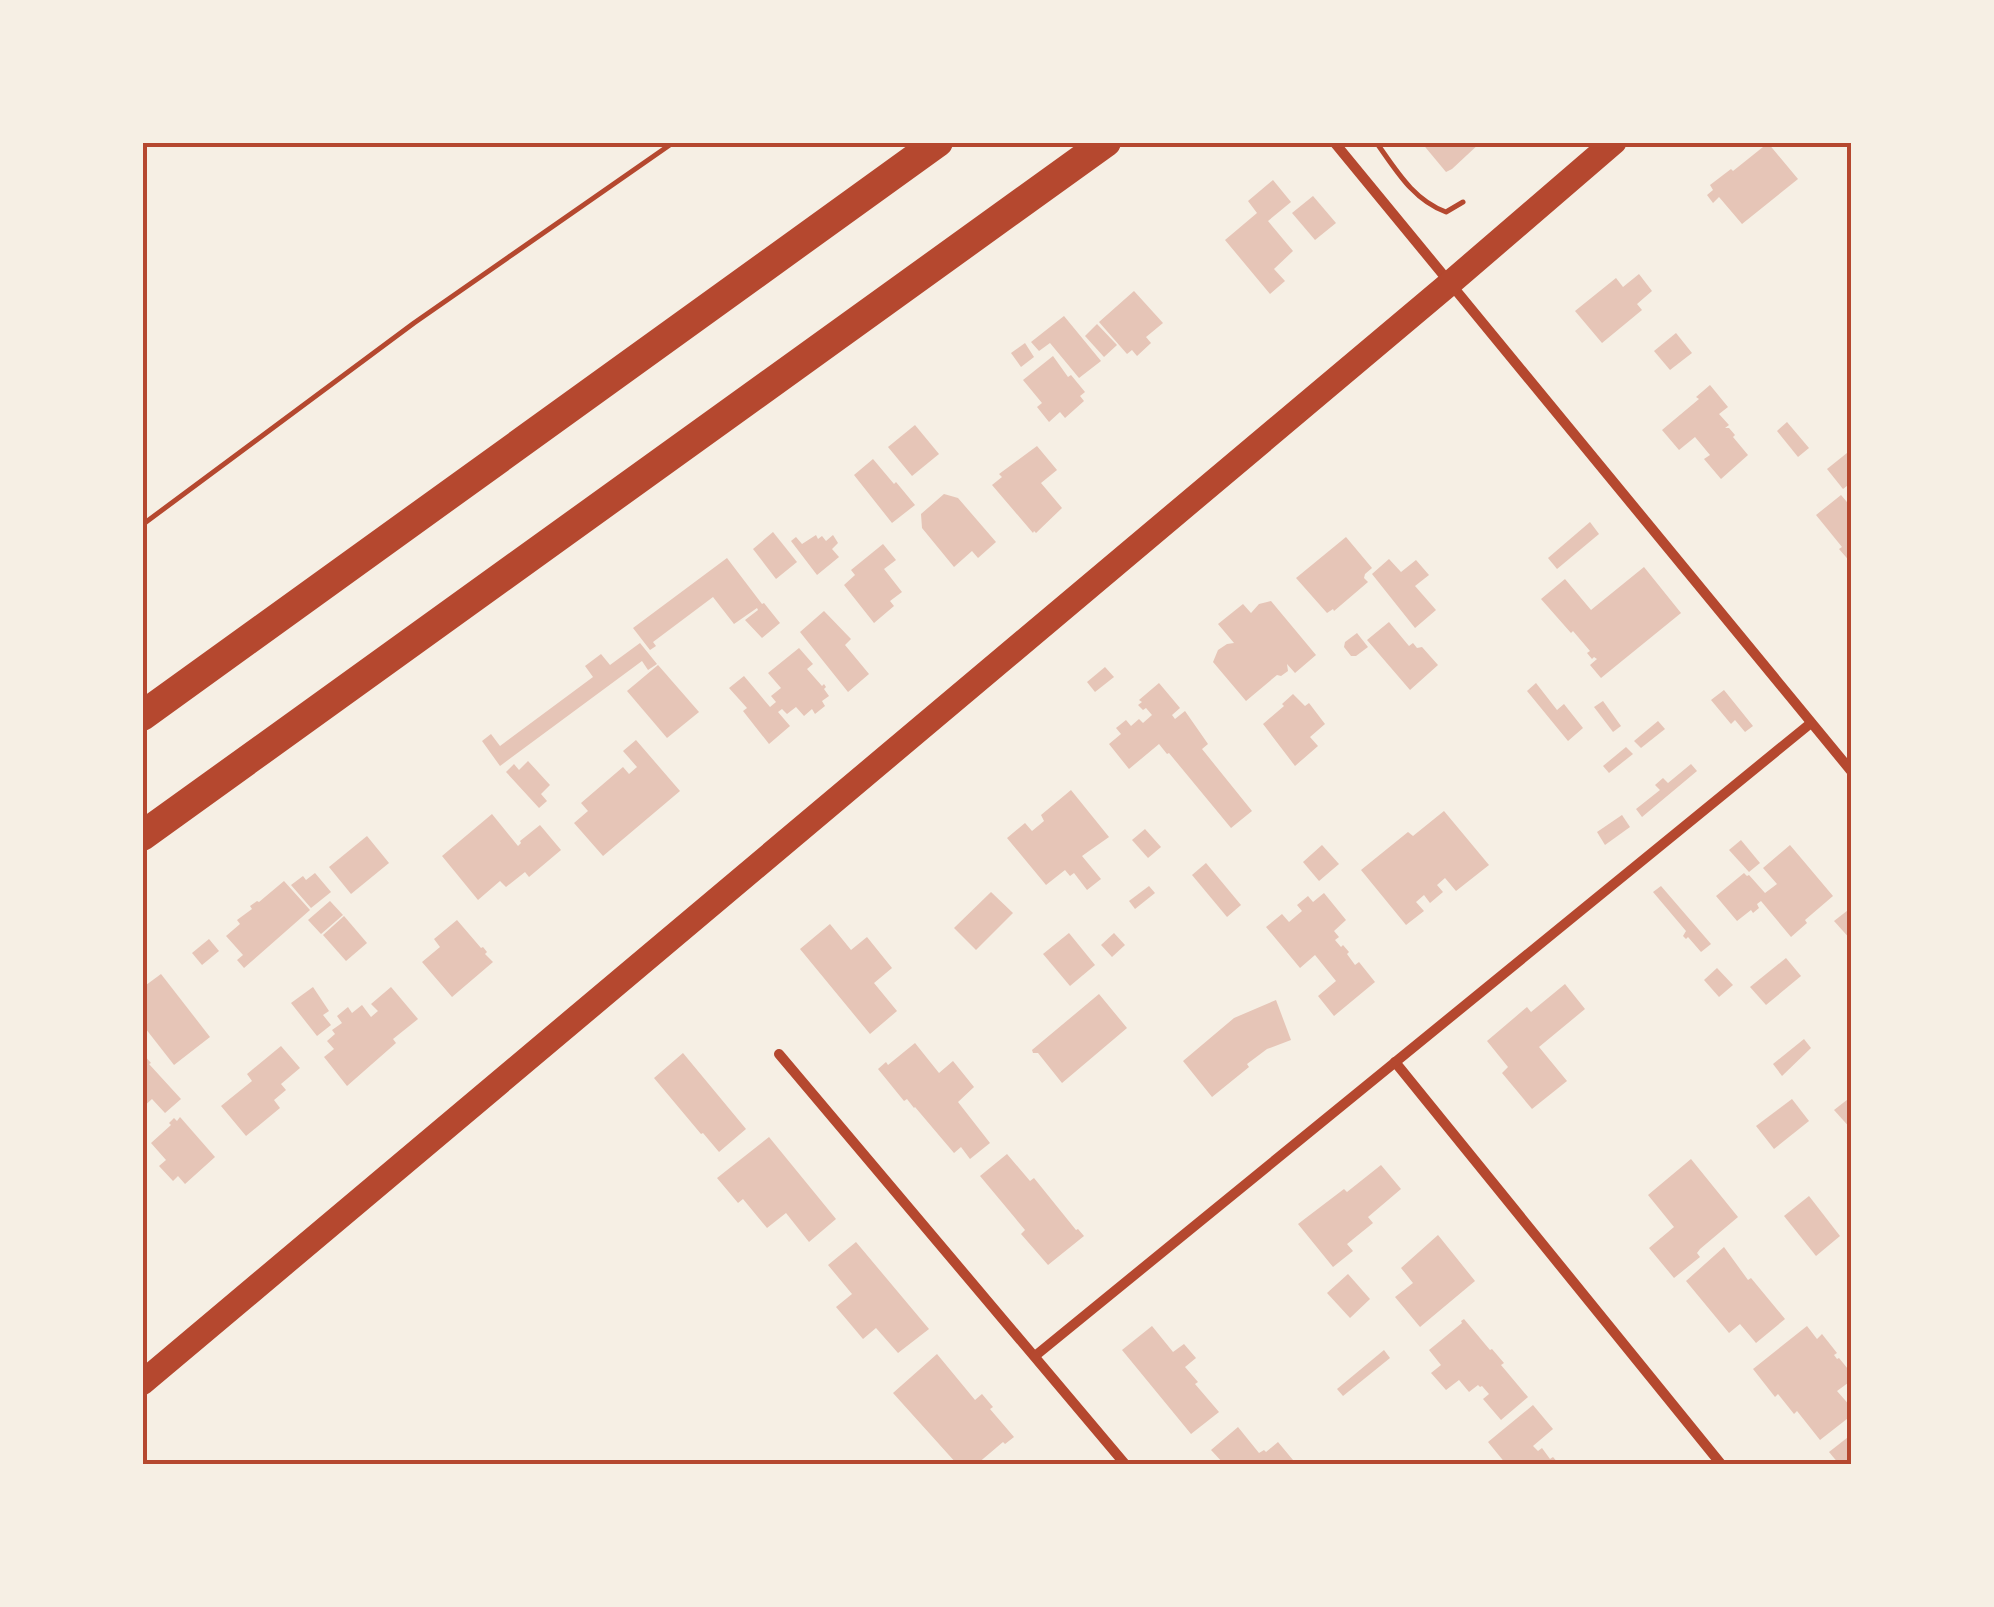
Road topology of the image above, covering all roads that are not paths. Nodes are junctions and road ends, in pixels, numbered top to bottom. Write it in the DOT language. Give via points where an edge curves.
graph roads {
  1 [pos="938,142"];
  2 [pos="1106,142"];
  3 [pos="1334,142"];
  4 [pos="1614,142"];
  5 [pos="1450,284"];
  6 [pos="142,716"];
  7 [pos="1811,723"];
  8 [pos="1852,772"];
  9 [pos="142,836"];
  10 [pos="778,1054"];
  11 [pos="1395,1062"];
  12 [pos="1034,1356"];
  13 [pos="142,1383"];
  14 [pos="1126,1464"];
  15 [pos="1721,1464"];
  1 -- 6 [label="highway"];
  2 -- 9 [label="highway"];
  3 -- 5 [label="street"];
  4 -- 5 [label="main road"];
  5 -- 7 [label="street"];
  5 -- 13 [label="main road"];
  7 -- 8 [label="street"];
  7 -- 11 [label="street"];
  10 -- 12 [label="street"];
  11 -- 12 [label="street"];
  11 -- 15 [label="street"];
  12 -- 14 [label="street"];
}
